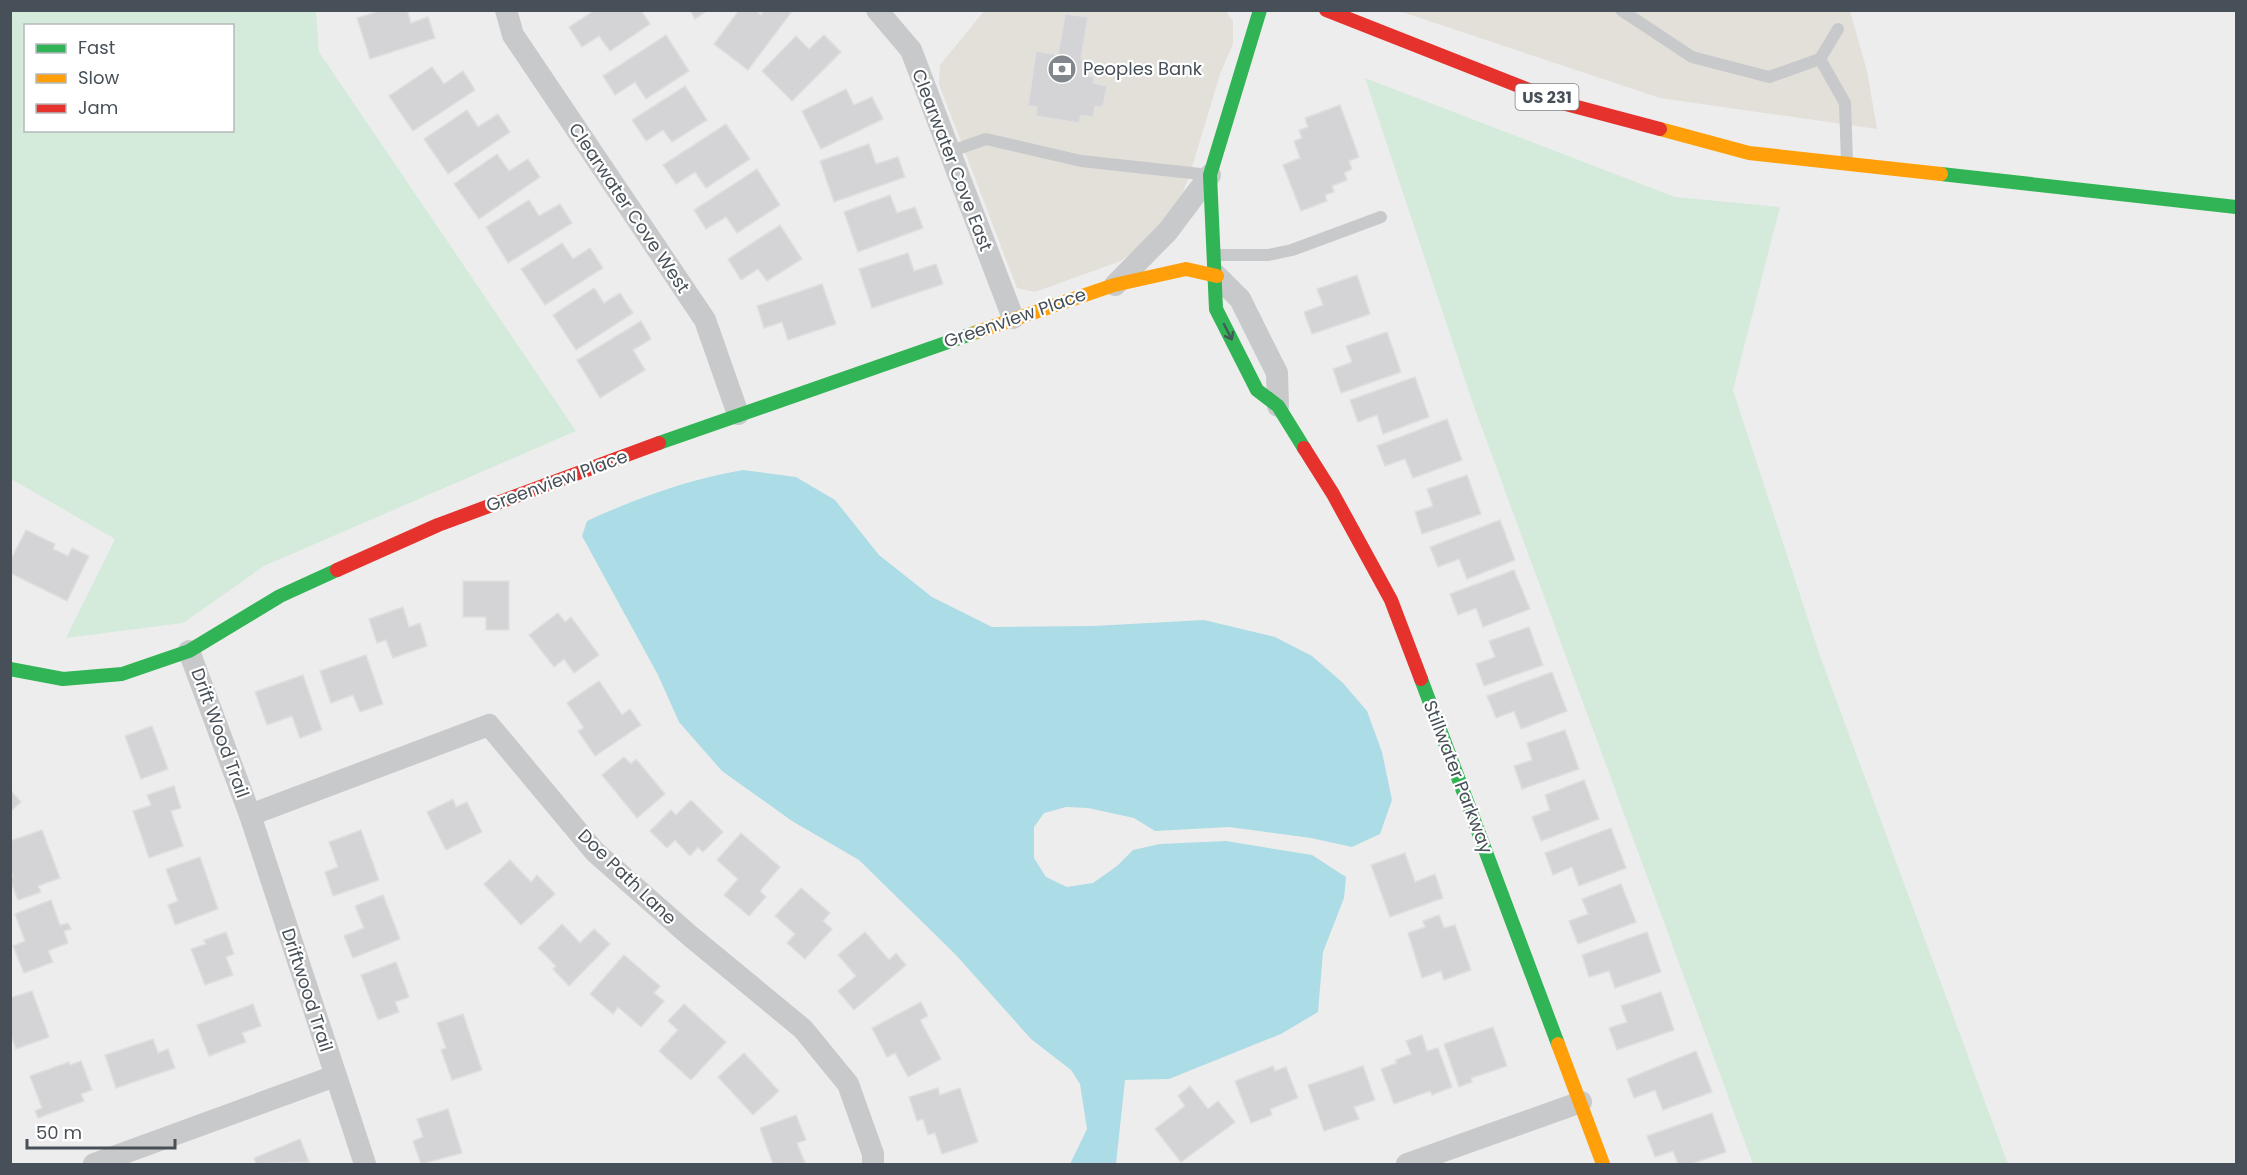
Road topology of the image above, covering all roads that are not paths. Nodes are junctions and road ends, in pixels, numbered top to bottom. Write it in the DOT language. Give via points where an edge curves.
graph roads {
  1 [pos="506,10"];
  2 [pos="877,10"];
  3 [pos="1260,10"];
  4 [pos="1326,10"];
  5 [pos="1621,10"];
  6 [pos="1839,29"];
  7 [pos="1820,59"];
  8 [pos="949,152"];
  9 [pos="1847,163"];
  10 [pos="1210,175"];
  11 [pos="2236,207"];
  12 [pos="1381,217"];
  13 [pos="1216,265"];
  14 [pos="1114,285"];
  15 [pos="1012,318"];
  16 [pos="1278,406"];
  17 [pos="738,414"];
  18 [pos="189,651"];
  19 [pos="10,669"];
  20 [pos="250,815"];
  21 [pos="335,1076"];
  22 [pos="1581,1102"];
  23 [pos="94,1164"];
  24 [pos="365,1164"];
  25 [pos="873,1164"];
  26 [pos="1407,1164"];
  27 [pos="1603,1164"];
  1 -- 17 [label="street, Clearwater Cove West" via="513,36 705,320"];
  2 -- 8 [label="street, Clearwater Cove East" via="910,50"];
  3 -- 10 [label="street"];
  4 -- 9 [label="street, US 231" via="1562,103 1749,153"];
  5 -- 7 [label="lane" via="1692,57 1769,77"];
  6 -- 7 [label="lane"];
  7 -- 9 [label="lane" via="1845,104"];
  8 -- 10 [label="lane" via="986,140 1081,161"];
  8 -- 15 [label="street, Clearwater Cove East"];
  9 -- 11 [label="street, US 231"];
  10 -- 13 [label="street"];
  10 -- 14 [label="street, Greenview Place" via="1168,231"];
  12 -- 13 [label="lane" via="1292,250"];
  13 -- 14 [label="street, Greenview Place"];
  13 -- 16 [label="street, Stillwater Parkway" via="1240,298 1277,374"];
  14 -- 15 [label="street, Greenview Place"];
  15 -- 17 [label="street, Greenview Place"];
  16 -- 22 [label="street, Stillwater Parkway" via="1333,494 1391,600"];
  17 -- 18 [label="street, Greenview Place" via="438,525 280,596"];
  18 -- 19 [label="street, Greenview Place" via="122,674 63,679"];
  18 -- 20 [label="street, Drift Wood Trail"];
  20 -- 21 [label="street, Driftwood Trail"];
  20 -- 25 [label="street, Doe Path Lane" via="489,725 595,852 802,1029 848,1084"];
  21 -- 23 [label="street"];
  21 -- 24 [label="street, Driftwood Trail"];
  22 -- 26 [label="street"];
  22 -- 27 [label="street, Stillwater Parkway"];
}
